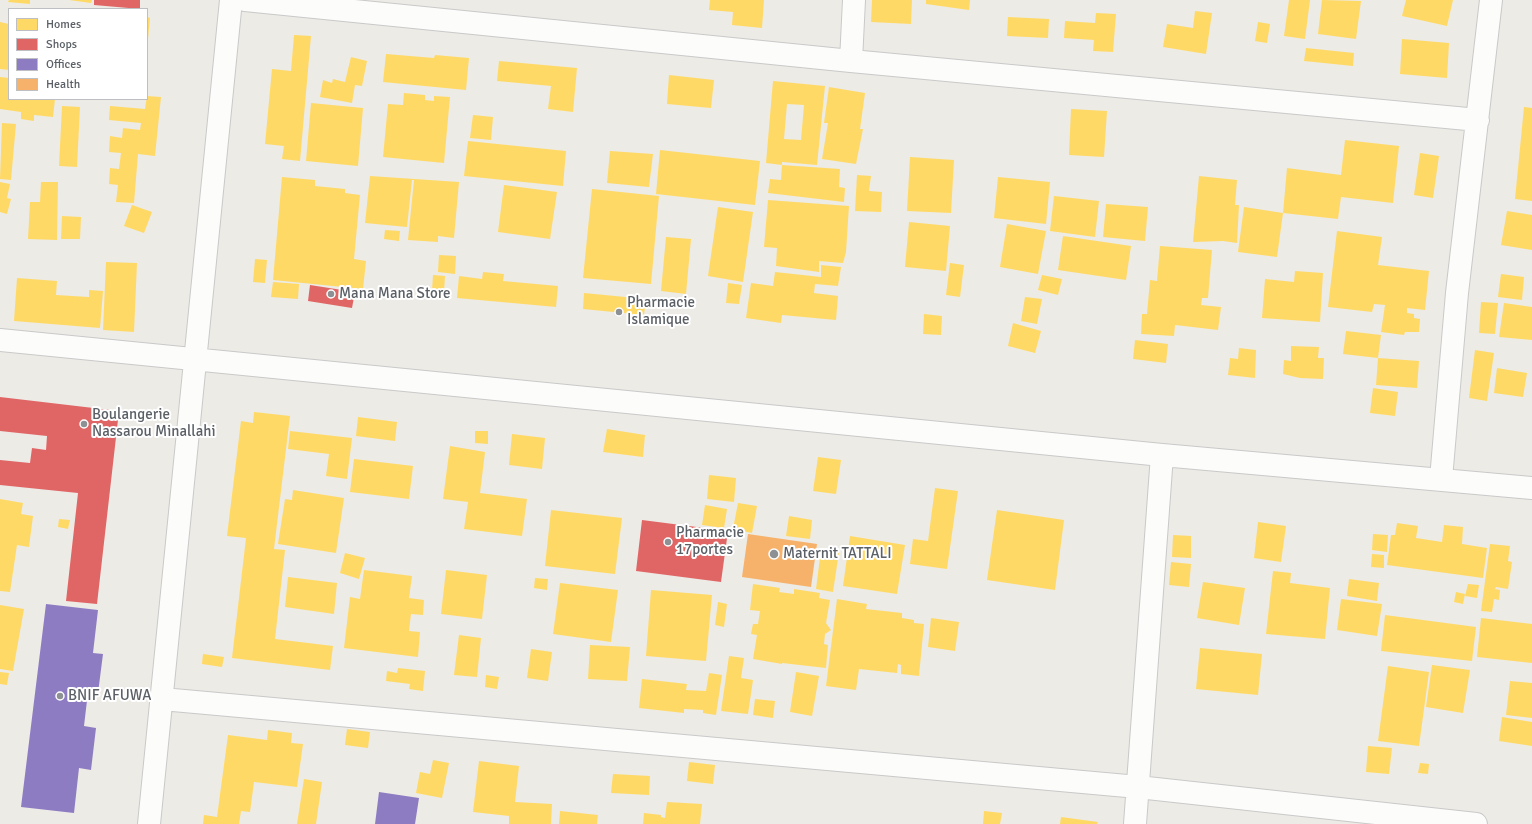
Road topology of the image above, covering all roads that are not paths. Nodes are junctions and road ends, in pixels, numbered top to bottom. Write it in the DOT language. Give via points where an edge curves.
graph roads {
  1 [pos="231,0"];
  2 [pos="245,0"];
  3 [pos="854,0"];
  4 [pos="1491,0"];
  5 [pos="851,61"];
  6 [pos="1478,120"];
  7 [pos="0,340"];
  8 [pos="195,360"];
  9 [pos="1162,455"];
  10 [pos="1442,479"];
  11 [pos="1532,488"];
  12 [pos="162,698"];
  13 [pos="1138,787"];
  14 [pos="149,824"];
  15 [pos="1135,824"];
  16 [pos="1476,824"];
  1 -- 8 [label="street"];
  2 -- 5 [label="street"];
  3 -- 5 [label="street"];
  4 -- 6 [label="street"];
  5 -- 6 [label="street"];
  6 -- 10 [label="street" via="1457,293"];
  7 -- 8 [label="street"];
  8 -- 9 [label="street"];
  8 -- 12 [label="street"];
  9 -- 10 [label="street"];
  9 -- 13 [label="street"];
  10 -- 11 [label="street"];
  12 -- 13 [label="street"];
  12 -- 14 [label="street"];
  13 -- 15 [label="street"];
  13 -- 16 [label="street"];
}
